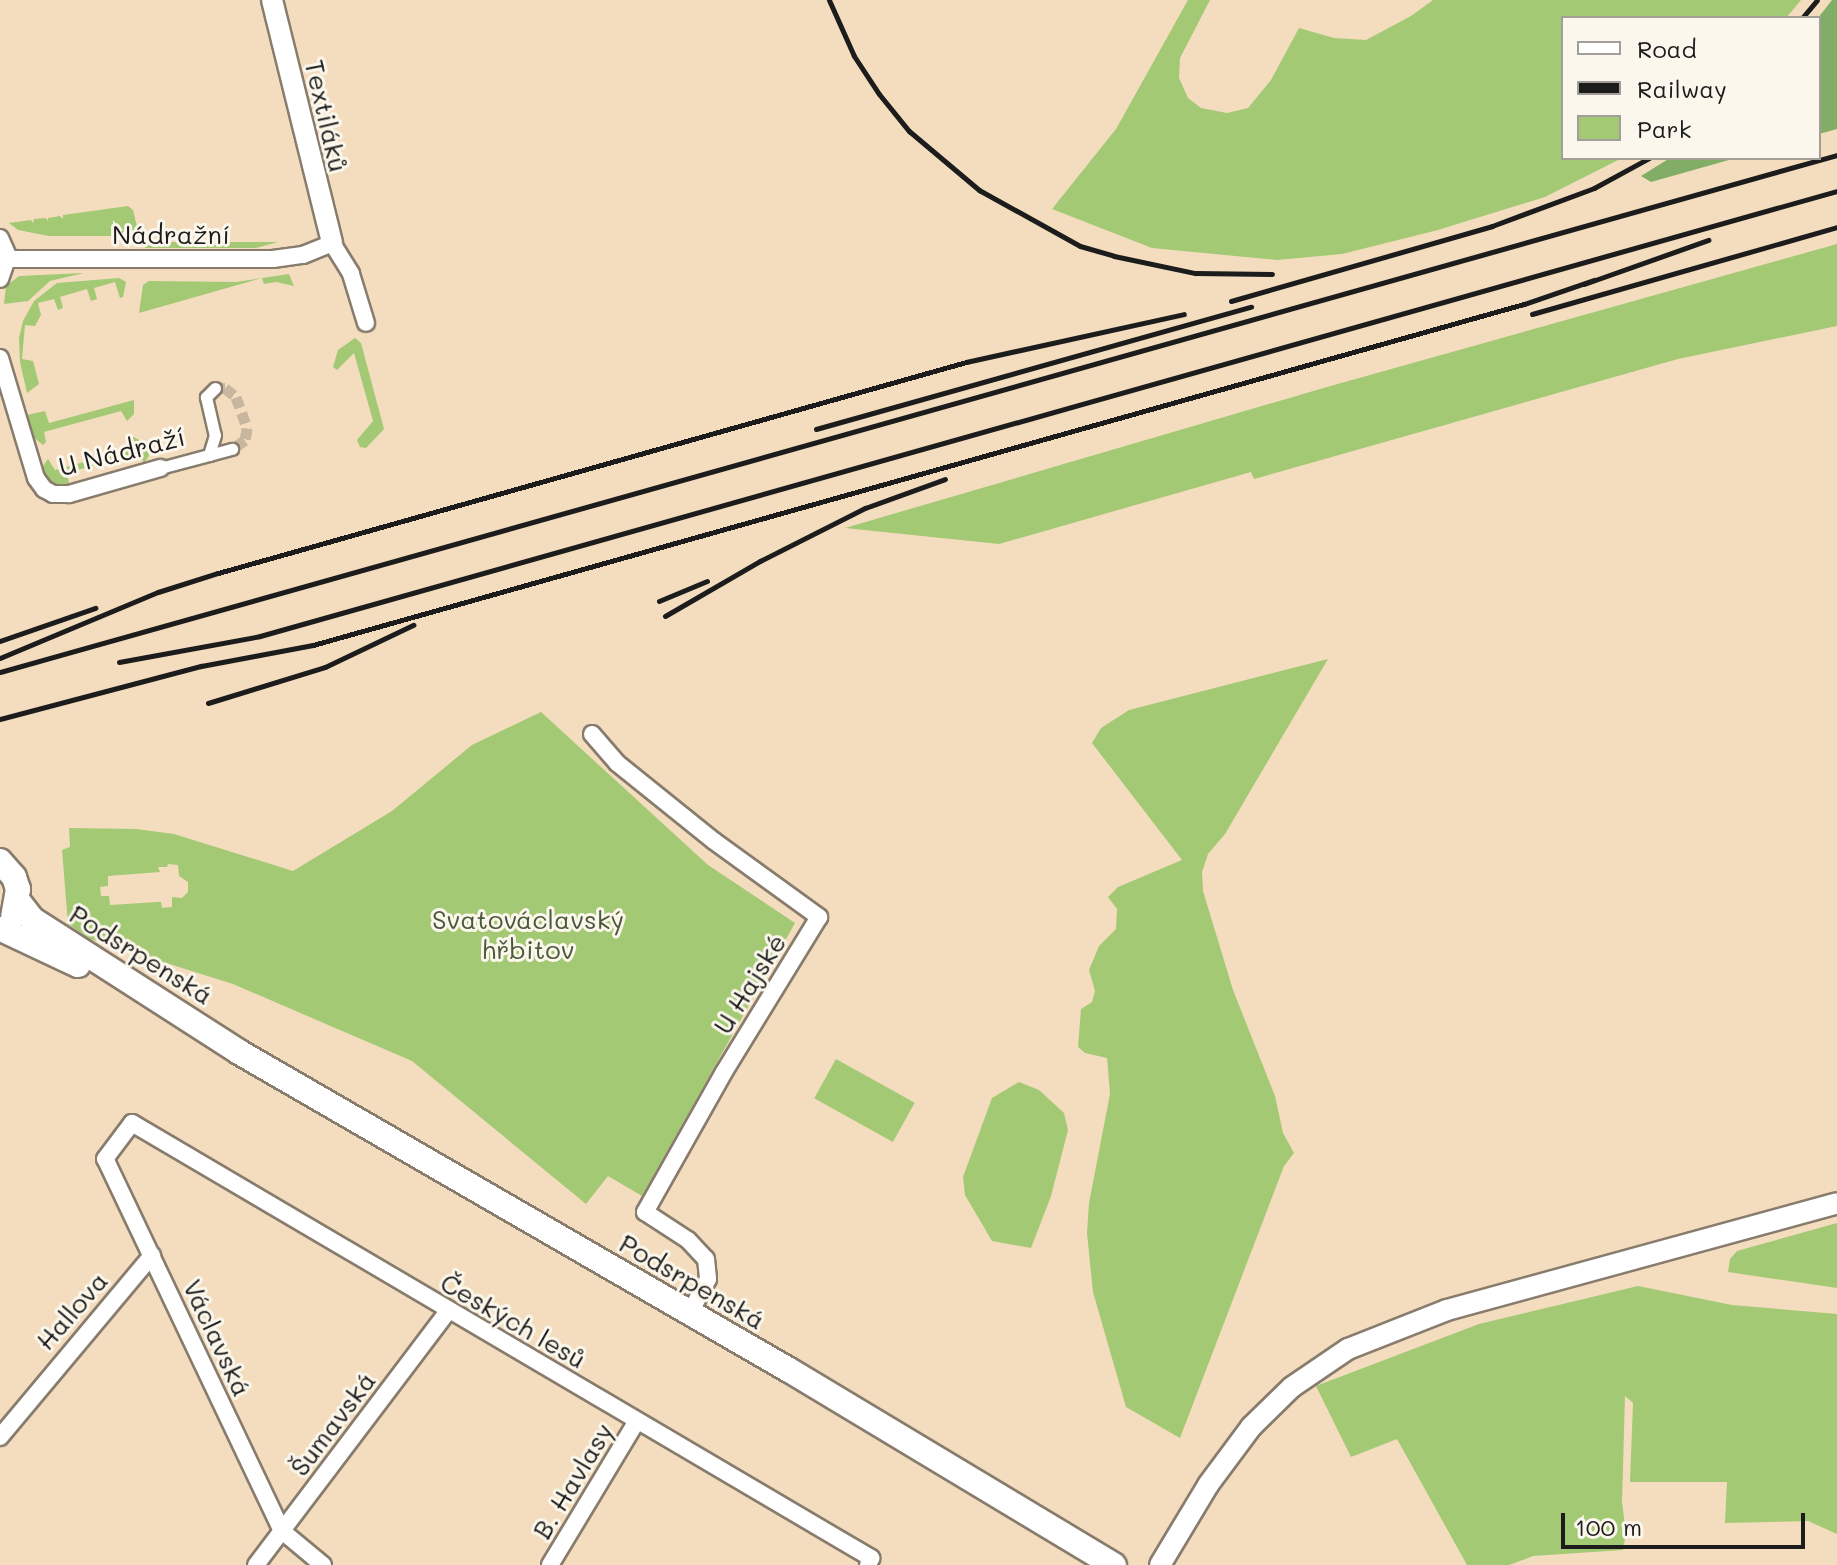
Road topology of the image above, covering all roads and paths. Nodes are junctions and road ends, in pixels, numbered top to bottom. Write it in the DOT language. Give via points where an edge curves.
graph roads {
  1 [pos="272,0"];
  2 [pos="0,238"];
  3 [pos="332,243"];
  4 [pos="8,259"];
  5 [pos="0,279"];
  6 [pos="366,323"];
  7 [pos="0,358"];
  8 [pos="215,388"];
  9 [pos="232,449"];
  10 [pos="209,455"];
  11 [pos="160,468"];
  12 [pos="592,734"];
  13 [pos="0,861"];
  14 [pos="18,901"];
  15 [pos="0,930"];
  16 [pos="239,1052"];
  17 [pos="132,1123"];
  18 [pos="1837,1203"];
  19 [pos="152,1255"];
  20 [pos="448,1311"];
  21 [pos="690,1313"];
  22 [pos="637,1421"];
  23 [pos="0,1437"];
  24 [pos="282,1531"];
  25 [pos="870,1562"];
  26 [pos="256,1565"];
  27 [pos="323,1565"];
  28 [pos="550,1565"];
  29 [pos="1114,1565"];
  30 [pos="1160,1565"];
  1 -- 3 [label="street, Textiláků"];
  2 -- 4 [label="street"];
  3 -- 4 [label="street, Nádražní" via="273,259"];
  3 -- 6 [label="street" via="351,274"];
  4 -- 5 [label="street"];
  7 -- 11 [label="street, U Nádraží" via="36,478 44,489 69,494"];
  8 -- 10 [label="street, U Nádraží" via="206,397 215,435"];
  9 -- 10 [label="street, U Nádraží"];
  10 -- 11 [label="street, U Nádraží"];
  12 -- 21 [label="street, U Hajské" via="617,763 694,826 819,917 645,1212 688,1240 706,1259 708,1279"];
  13 -- 14 [label="main road, Podsrpenská" via="14,877"];
  14 -- 15 [label="main road, Podsrpenská"];
  14 -- 16 [label="main road, Podsrpenská" via="32,919"];
  15 -- 16 [label="main road, Podsrpenská" via="36,943"];
  16 -- 21 [label="main road, Podsrpenská"];
  17 -- 19 [label="street, Václavská" via="105,1159"];
  17 -- 20 [label="street, Českých lesů"];
  18 -- 30 [label="street" via="1447,1310 1348,1349 1292,1387 1251,1427"];
  19 -- 23 [label="street, Hallova"];
  19 -- 24 [label="street, Václavská"];
  20 -- 22 [label="street, Českých lesů"];
  20 -- 24 [label="street, Šumavská"];
  21 -- 29 [label="main road, Podsrpenská"];
  22 -- 25 [label="street, Českých lesů"];
  22 -- 28 [label="street, B. Havlasy"];
  24 -- 26 [label="street, Šumavská"];
  24 -- 27 [label="street, Václavská"];
}
